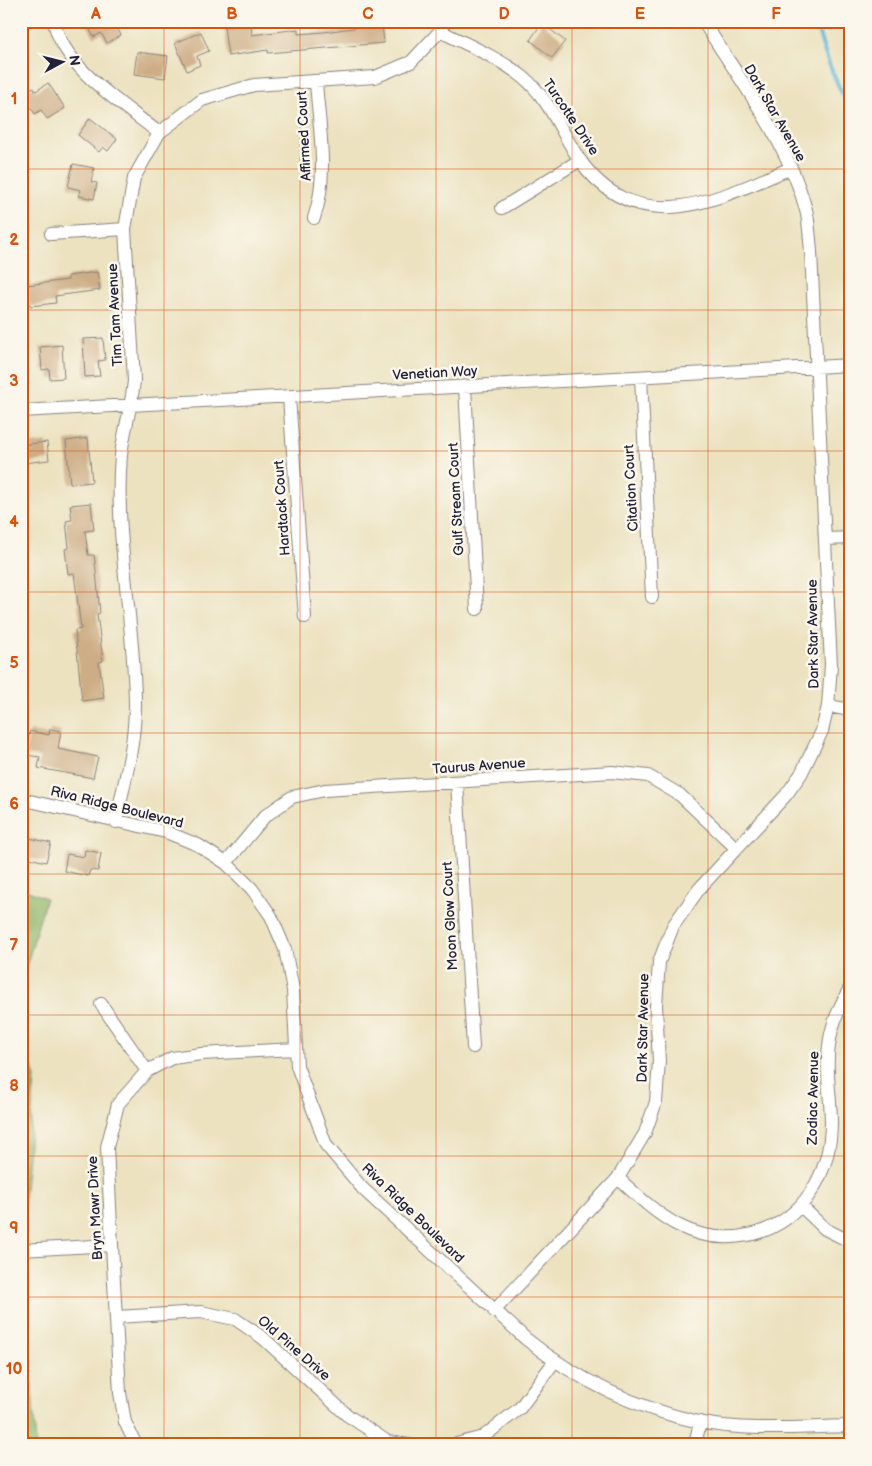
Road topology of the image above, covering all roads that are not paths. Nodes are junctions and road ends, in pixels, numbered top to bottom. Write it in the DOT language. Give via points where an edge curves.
graph roads {
  1 [pos="54,21"];
  2 [pos="703,21"];
  3 [pos="442,26"];
  4 [pos="316,82"];
  5 [pos="158,133"];
  6 [pos="580,160"];
  7 [pos="791,168"];
  8 [pos="502,208"];
  9 [pos="314,218"];
  10 [pos="125,229"];
  11 [pos="51,234"];
  12 [pos="851,365"];
  13 [pos="817,367"];
  14 [pos="641,377"];
  15 [pos="465,387"];
  16 [pos="289,397"];
  17 [pos="132,404"];
  18 [pos="21,411"];
  19 [pos="851,538"];
  20 [pos="826,539"];
  21 [pos="652,597"];
  22 [pos="478,609"];
  23 [pos="305,617"];
  24 [pos="828,706"];
  25 [pos="851,710"];
  26 [pos="457,782"];
  27 [pos="21,799"];
  28 [pos="116,822"];
  29 [pos="736,848"];
  30 [pos="226,863"];
  31 [pos="851,986"];
  32 [pos="101,1004"];
  33 [pos="473,1047"];
  34 [pos="295,1049"];
  35 [pos="147,1071"];
  36 [pos="618,1178"];
  37 [pos="801,1206"];
  38 [pos="851,1242"];
  39 [pos="112,1245"];
  40 [pos="21,1250"];
  41 [pos="494,1311"];
  42 [pos="116,1317"];
  43 [pos="554,1362"];
  44 [pos="700,1422"];
  45 [pos="851,1426"];
  46 [pos="136,1445"];
  47 [pos="409,1445"];
  48 [pos="453,1445"];
  49 [pos="695,1445"];
  1 -- 5 [label="street" via="56,34 76,64"];
  2 -- 7 [label="street, Dark Star Avenue" via="773,133"];
  3 -- 4 [label="street, Tim Tam Avenue" via="411,62 375,77"];
  3 -- 6 [label="street, Turcotte Drive" via="524,78 543,99"];
  4 -- 5 [label="street, Tim Tam Avenue" via="254,85 202,100"];
  4 -- 9 [label="street, Affirmed Court" via="322,172 321,197"];
  5 -- 10 [label="street, Tim Tam Avenue" via="134,178"];
  6 -- 7 [label="street, Turcotte Drive" via="610,192 644,205 676,208 718,199"];
  6 -- 8 [label="street"];
  7 -- 13 [label="street, Dark Star Avenue" via="807,214 812,252"];
  10 -- 11 [label="street"];
  10 -- 17 [label="street, Tim Tam Avenue" via="134,380"];
  12 -- 13 [label="street, Venetian Way"];
  13 -- 14 [label="street, Venetian Way"];
  13 -- 20 [label="street, Dark Star Avenue"];
  14 -- 15 [label="street, Venetian Way"];
  14 -- 21 [label="street, Citation Court"];
  15 -- 16 [label="street, Venetian Way"];
  15 -- 22 [label="street, Gulf Stream Court"];
  16 -- 17 [label="street, Venetian Way"];
  16 -- 23 [label="street, Hardtack Court"];
  17 -- 18 [label="street, Venetian Way"];
  17 -- 28 [label="street, Tim Tam Avenue" via="122,454 122,507 135,705 133,742"];
  19 -- 20 [label="street"];
  20 -- 24 [label="street, Dark Star Avenue" via="831,665"];
  24 -- 25 [label="street"];
  24 -- 29 [label="street, Dark Star Avenue" via="822,731 801,774 786,795"];
  26 -- 29 [label="street, Taurus Avenue" via="612,772 648,776 680,795"];
  26 -- 30 [label="street, Taurus Avenue" via="325,790 292,797 265,816"];
  26 -- 33 [label="street, Moon Glow Court"];
  27 -- 28 [label="street, Riva Ridge Boulevard"];
  28 -- 30 [label="street, Riva Ridge Boulevard" via="166,832 198,845"];
  29 -- 36 [label="street, Dark Star Avenue" via="699,889 673,926 660,962 656,1006 659,1061 656,1102 645,1133"];
  30 -- 34 [label="street, Riva Ridge Boulevard" via="252,889 271,916 285,948 292,990"];
  31 -- 37 [label="street, Zodiac Avenue" via="837,1013 829,1046 831,1122 827,1159 815,1188"];
  32 -- 35 [label="street"];
  34 -- 35 [label="street, Bryn Mawr Drive" via="172,1058"];
  34 -- 41 [label="street, Riva Ridge Boulevard" via="297,1066 326,1145 363,1189"];
  35 -- 39 [label="street, Bryn Mawr Drive" via="118,1104 107,1147"];
  36 -- 37 [label="street, Zodiac Avenue" via="668,1221 700,1235 736,1238 764,1231"];
  36 -- 41 [label="street, Dark Star Avenue"];
  37 -- 38 [label="street" via="826,1229"];
  39 -- 40 [label="street"];
  39 -- 42 [label="street, Bryn Mawr Drive"];
  41 -- 43 [label="street, Riva Ridge Boulevard"];
  42 -- 46 [label="street, Bryn Mawr Drive" via="120,1392 125,1422"];
  42 -- 47 [label="street, Old Pine Drive" via="201,1312 235,1319 264,1338 347,1415 388,1442"];
  43 -- 44 [label="street, Riva Ridge Boulevard" via="594,1386 649,1408"];
  43 -- 48 [label="street" via="520,1408 483,1438"];
  44 -- 45 [label="street, Riva Ridge Boulevard" via="791,1428"];
  44 -- 49 [label="street"];
}
